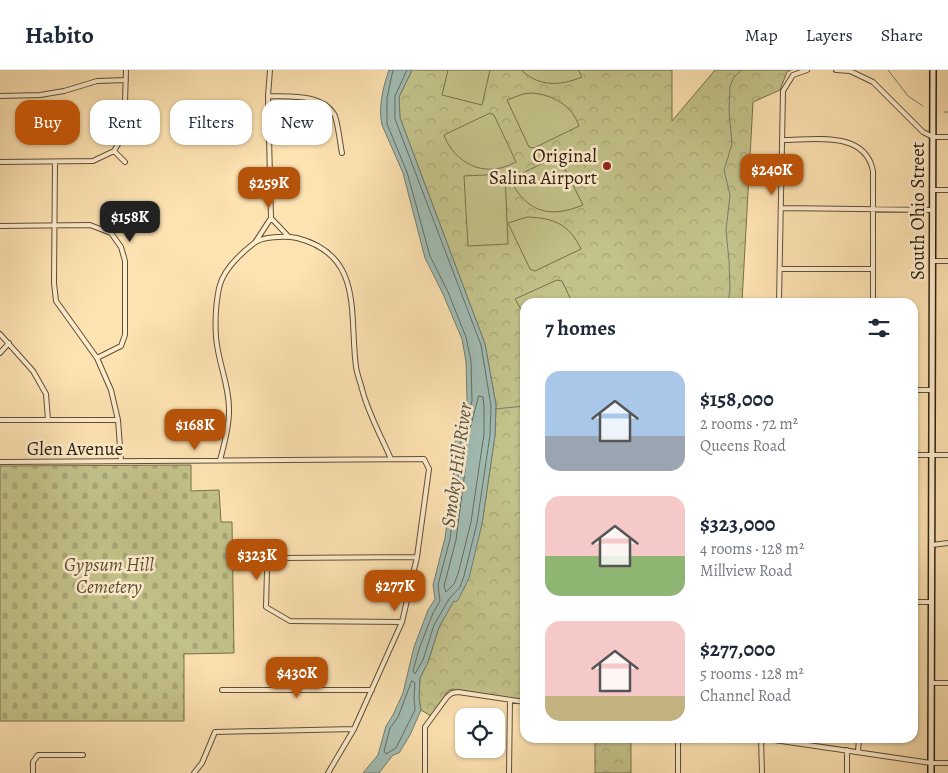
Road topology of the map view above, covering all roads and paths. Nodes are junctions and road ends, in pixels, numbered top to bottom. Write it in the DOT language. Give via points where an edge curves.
graph roads {
  1 [pos="126,70"];
  2 [pos="270,70"];
  3 [pos="808,70"];
  4 [pos="836,70"];
  5 [pos="933,70"];
  6 [pos="126,80"];
  7 [pos="0,96"];
  8 [pos="268,96"];
  9 [pos="932,137"];
  10 [pos="948,137"];
  11 [pos="782,140"];
  12 [pos="114,151"];
  13 [pos="342,152"];
  14 [pos="0,162"];
  15 [pos="55,162"];
  16 [pos="126,162"];
  17 [pos="932,190"];
  18 [pos="948,190"];
  19 [pos="781,208"];
  20 [pos="874,209"];
  21 [pos="932,210"];
  22 [pos="271,218"];
  23 [pos="55,225"];
  24 [pos="0,226"];
  25 [pos="288,236"];
  26 [pos="256,241"];
  27 [pos="932,261"];
  28 [pos="948,261"];
  29 [pos="780,269"];
  30 [pos="873,269"];
  31 [pos="779,298"];
  32 [pos="873,298"];
  33 [pos="0,334"];
  34 [pos="9,343"];
  35 [pos="0,353"];
  36 [pos="97,358"];
  37 [pos="918,390"];
  38 [pos="932,390"];
  39 [pos="0,420"];
  40 [pos="48,420"];
  41 [pos="118,420"];
  42 [pos="918,455"];
  43 [pos="932,455"];
  44 [pos="948,455"];
  45 [pos="391,458"];
  46 [pos="220,460"];
  47 [pos="122,461"];
  48 [pos="0,462"];
  49 [pos="948,543"];
  50 [pos="932,545"];
  51 [pos="417,557"];
  52 [pos="918,602"];
  53 [pos="931,602"];
  54 [pos="402,622"];
  55 [pos="931,683"];
  56 [pos="948,683"];
  57 [pos="222,690"];
  58 [pos="372,690"];
  59 [pos="510,700"];
  60 [pos="520,701"];
  61 [pos="354,729"];
  62 [pos="678,743"];
  63 [pos="761,743"];
  64 [pos="809,743"];
  65 [pos="858,743"];
  66 [pos="847,750"];
  67 [pos="858,752"];
  68 [pos="83,755"];
  69 [pos="930,763"];
  70 [pos="948,763"];
  71 [pos="33,773"];
  72 [pos="194,773"];
  73 [pos="328,773"];
  74 [pos="425,773"];
  75 [pos="509,773"];
  76 [pos="678,773"];
  77 [pos="762,773"];
  78 [pos="846,773"];
  79 [pos="930,773"];
  1 -- 6 [label="street"];
  2 -- 8 [label="street"];
  3 -- 11 [label="street" via="793,75 783,91"];
  4 -- 9 [label="street" via="850,71 873,82"];
  5 -- 9 [label="main road, South Ohio Street"];
  6 -- 7 [label="street" via="97,81 40,95"];
  6 -- 12 [label="street" via="124,134"];
  8 -- 13 [label="street" via="314,99 325,104 334,114"];
  8 -- 22 [label="street"];
  9 -- 10 [label="street"];
  9 -- 17 [label="main road, South Ohio Street"];
  11 -- 19 [label="street"];
  11 -- 20 [label="street" via="844,141 857,146 872,162"];
  12 -- 15 [label="street" via="94,161"];
  12 -- 16 [label="street"];
  14 -- 15 [label="street"];
  15 -- 23 [label="street"];
  17 -- 18 [label="street"];
  17 -- 21 [label="main road, South Ohio Street"];
  19 -- 20 [label="street"];
  19 -- 29 [label="street"];
  20 -- 21 [label="street"];
  20 -- 30 [label="street"];
  21 -- 27 [label="main road, South Ohio Street"];
  22 -- 25 [label="street"];
  22 -- 26 [label="street"];
  23 -- 24 [label="street"];
  23 -- 36 [label="street" via="56,301"];
  23 -- 36 [label="street" via="90,225 111,233 121,247 125,261 124,335 120,346"];
  25 -- 26 [label="street"];
  25 -- 45 [label="street" via="324,250 345,276 351,295 356,367 364,398"];
  26 -- 46 [label="street" via="229,266 219,286 216,338 230,411"];
  27 -- 28 [label="street"];
  27 -- 38 [label="main road, South Ohio Street"];
  29 -- 30 [label="street"];
  29 -- 31 [label="street"];
  30 -- 32 [label="street"];
  33 -- 34 [label="street"];
  34 -- 35 [label="street"];
  34 -- 40 [label="street" via="46,394"];
  36 -- 41 [label="street" via="111,390"];
  37 -- 38 [label="street"];
  38 -- 43 [label="main road, South Ohio Street"];
  39 -- 40 [label="street"];
  40 -- 41 [label="street"];
  41 -- 47 [label="street"];
  42 -- 43 [label="street"];
  43 -- 44 [label="street"];
  43 -- 50 [label="main road, South Ohio Street"];
  45 -- 46 [label="street, Glen Avenue"];
  45 -- 51 [label="street, Glen Avenue" via="424,459 429,469"];
  46 -- 47 [label="street, Glen Avenue"];
  47 -- 48 [label="street, Glen Avenue"];
  49 -- 50 [label="street"];
  50 -- 53 [label="main road, South Ohio Street"];
  51 -- 54 [label="street"];
  51 -- 54 [label="street" via="280,558 267,570 266,607 290,621"];
  52 -- 53 [label="street"];
  53 -- 55 [label="main road, South Ohio Street"];
  54 -- 58 [label="street"];
  55 -- 56 [label="street"];
  55 -- 69 [label="main road, South Ohio Street"];
  57 -- 58 [label="street"];
  58 -- 61 [label="street"];
  59 -- 60 [label="street"];
  59 -- 74 [label="street" via="458,692 447,697 425,727"];
  59 -- 75 [label="street"];
  61 -- 72 [label="street" via="215,732 202,763"];
  61 -- 73 [label="street"];
  62 -- 76 [label="street"];
  63 -- 77 [label="street"];
  64 -- 66 [label="street"];
  65 -- 67 [label="street"];
  66 -- 67 [label="street"];
  66 -- 78 [label="street"];
  67 -- 69 [label="street"];
  68 -- 71 [label="street" via="38,755 33,762"];
  69 -- 70 [label="street"];
  69 -- 79 [label="main road, South Ohio Street"];
}
